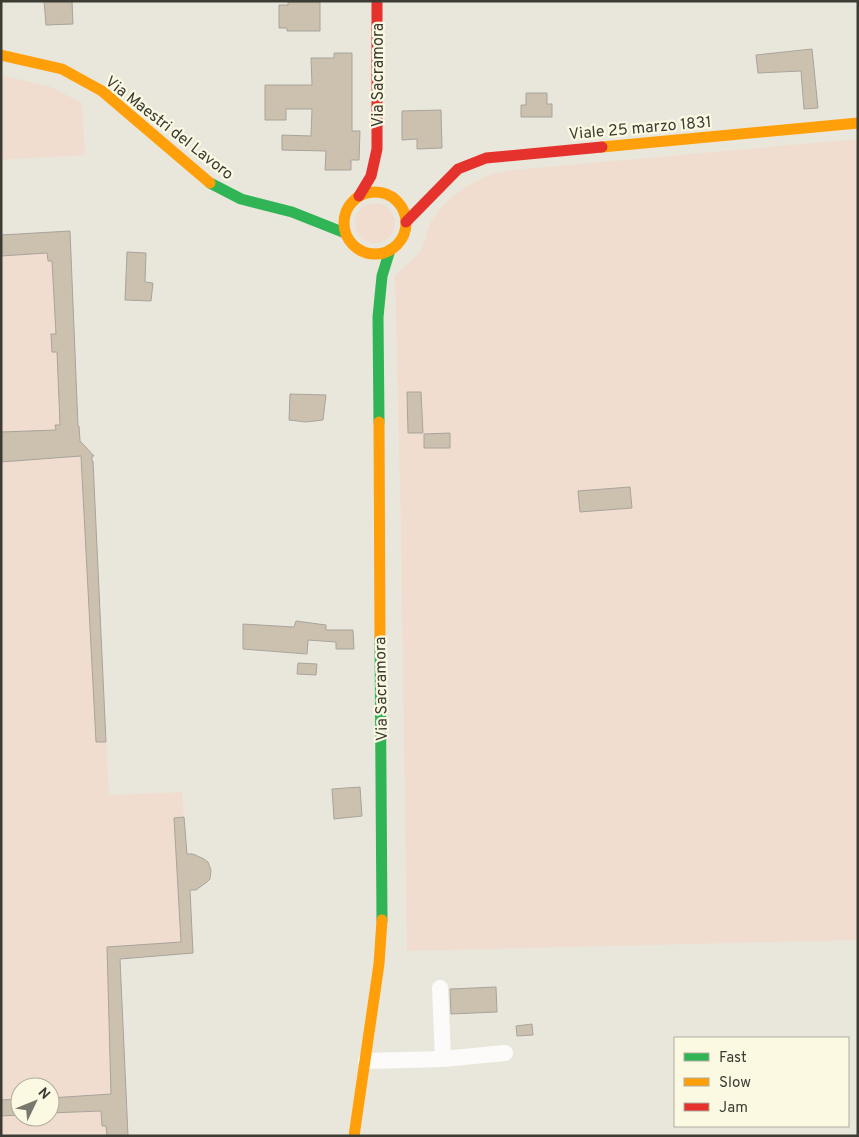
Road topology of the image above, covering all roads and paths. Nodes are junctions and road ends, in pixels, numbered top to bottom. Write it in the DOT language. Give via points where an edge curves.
graph roads {
  1 [pos="377,1"];
  2 [pos="1,55"];
  3 [pos="858,123"];
  4 [pos="376,150"];
  5 [pos="435,191"];
  6 [pos="360,196"];
  7 [pos="402,198"];
  8 [pos="292,212"];
  9 [pos="319,212"];
  10 [pos="406,222"];
  11 [pos="345,233"];
  12 [pos="357,248"];
  13 [pos="390,250"];
  14 [pos="364,263"];
  15 [pos="372,278"];
  16 [pos="378,317"];
  17 [pos="440,988"];
  18 [pos="505,1053"];
  19 [pos="443,1059"];
  20 [pos="366,1061"];
  21 [pos="354,1136"];
  1 -- 4 [label="street, Via Sacramora"];
  2 -- 8 [label="street, Via Maestri del Lavoro" via="62,69 102,92 212,185 241,200"];
  3 -- 5 [label="street, Viale 25 marzo 1831" via="486,158 458,169"];
  4 -- 6 [label="street, Via Sacramora" via="371,176"];
  4 -- 7 [label="street, Via Sacramora"];
  5 -- 7 [label="street, Viale 25 marzo 1831"];
  5 -- 10 [label="street, Viale 25 marzo 1831"];
  6 -- 7 [label="street" via="378,192"];
  6 -- 11 [label="street" via="341,212"];
  7 -- 10 [label="street"];
  8 -- 9 [label="street, Via Maestri del Lavoro"];
  8 -- 11 [label="street, Via Maestri del Lavoro"];
  10 -- 13 [label="street" via="400,240"];
  11 -- 12 [label="street"];
  12 -- 13 [label="street" via="376,254"];
  12 -- 14 [label="street"];
  13 -- 16 [label="street, Via Sacramora" via="382,276"];
  15 -- 16 [label="street, Via Sacramora"];
  16 -- 20 [label="street, Via Sacramora" via="382,912 379,964"];
  17 -- 19 [label="street"];
  18 -- 19 [label="street"];
  19 -- 20 [label="street"];
  20 -- 21 [label="street, Via Sacramora"];
}
